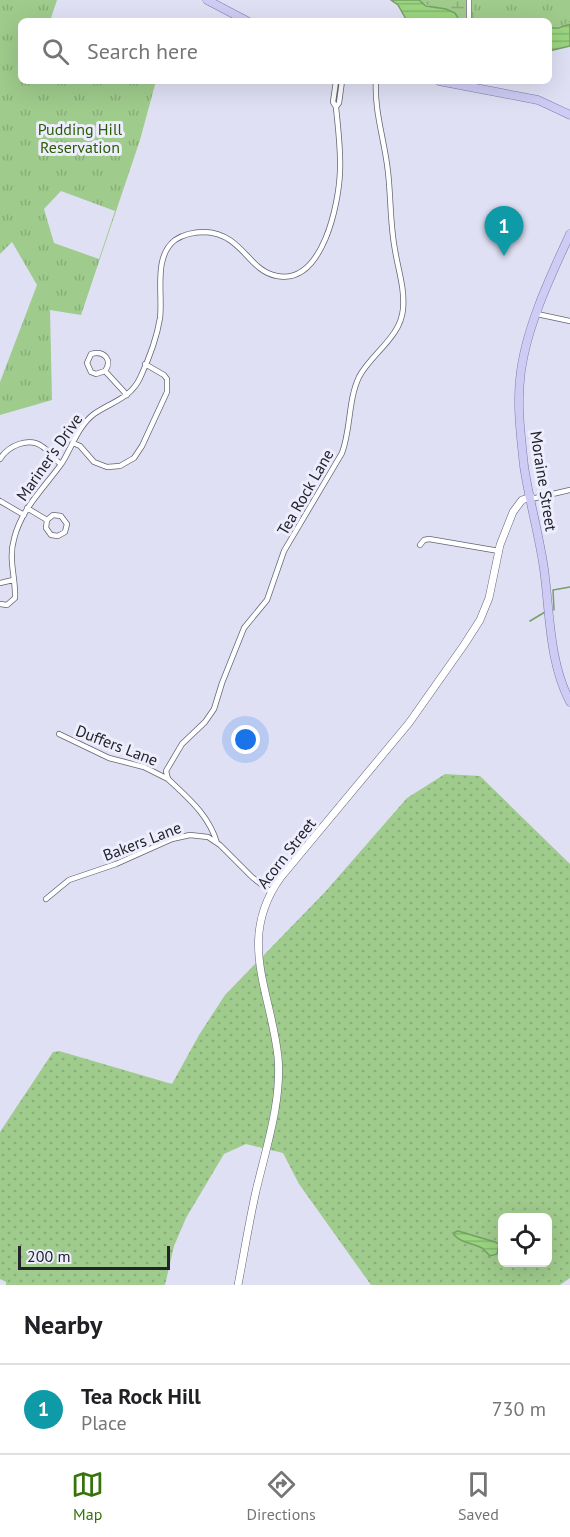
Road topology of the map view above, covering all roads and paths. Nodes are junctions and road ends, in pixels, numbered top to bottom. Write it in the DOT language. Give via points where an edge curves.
graph roads {
  1 [pos="207,0"];
  2 [pos="469,0"];
  3 [pos="242,18"];
  4 [pos="469,18"];
  5 [pos="336,84"];
  6 [pos="342,84"];
  7 [pos="376,84"];
  8 [pos="478,84"];
  9 [pos="336,107"];
  10 [pos="567,113"];
  11 [pos="570,121"];
  12 [pos="570,234"];
  13 [pos="537,314"];
  14 [pos="570,321"];
  15 [pos="145,364"];
  16 [pos="105,371"];
  17 [pos="127,395"];
  18 [pos="73,443"];
  19 [pos="0,459"];
  20 [pos="61,464"];
  21 [pos="570,490"];
  22 [pos="531,498"];
  23 [pos="0,501"];
  24 [pos="27,508"];
  25 [pos="24,515"];
  26 [pos="47,520"];
  27 [pos="420,545"];
  28 [pos="499,551"];
  29 [pos="13,580"];
  30 [pos="0,583"];
  31 [pos="0,604"];
  32 [pos="570,702"];
  33 [pos="58,734"];
  34 [pos="168,779"];
  35 [pos="217,843"];
  36 [pos="271,892"];
  37 [pos="46,899"];
  38 [pos="238,1285"];
  1 -- 3 [label="main road"];
  2 -- 4 [label="street"];
  5 -- 9 [label="street"];
  6 -- 9 [label="street"];
  7 -- 34 [label="street, Tea Rock Lane" via="403,314 393,334 360,376 342,453 284,551 267,600 244,628 214,709 169,763"];
  8 -- 10 [label="main road" via="538,100"];
  9 -- 15 [label="street, Mariner's Drive" via="338,194 329,228 311,264 292,275 276,276 231,240 217,234 182,236 171,243 162,264 160,317"];
  10 -- 11 [label="main road"];
  12 -- 13 [label="main road, Moraine Street"];
  13 -- 14 [label="street"];
  13 -- 22 [label="main road, Moraine Street" via="519,394 524,466"];
  15 -- 17 [label="street, Mariner's Drive"];
  15 -- 18 [label="street" via="164,375 167,392 134,458 120,466 107,467 94,462"];
  16 -- 16 [label="street" via="108,367 104,354 91,354 87,368 96,374"];
  16 -- 17 [label="street"];
  17 -- 18 [label="street, Mariner's Drive" via="94,414"];
  18 -- 20 [label="street, Mariner's Drive"];
  19 -- 20 [label="street" via="10,447 31,443 44,447"];
  20 -- 24 [label="street, Mariner's Drive"];
  21 -- 22 [label="street"];
  22 -- 28 [label="main road, Acorn Street" via="517,506"];
  22 -- 32 [label="main road, Moraine Street" via="556,664"];
  23 -- 25 [label="street"];
  24 -- 25 [label="street, Mariner's Drive"];
  24 -- 26 [label="street"];
  25 -- 29 [label="street, Mariner's Drive" via="12,550"];
  26 -- 26 [label="street" via="46,528 51,535 65,532 67,524 61,516"];
  27 -- 28 [label="street" via="429,539"];
  28 -- 36 [label="main road, Acorn Street" via="489,598 464,645 409,723 293,860"];
  29 -- 30 [label="street"];
  29 -- 31 [label="street, Mariner's Drive" via="15,598 7,605"];
  33 -- 34 [label="street, Duffers Lane"];
  34 -- 35 [label="street" via="201,811"];
  35 -- 36 [label="street"];
  35 -- 37 [label="street, Bakers Lane" via="201,835 178,837 69,880"];
  36 -- 38 [label="main road, Acorn Street" via="261,917 258,949 275,1037 278,1078"];
}
